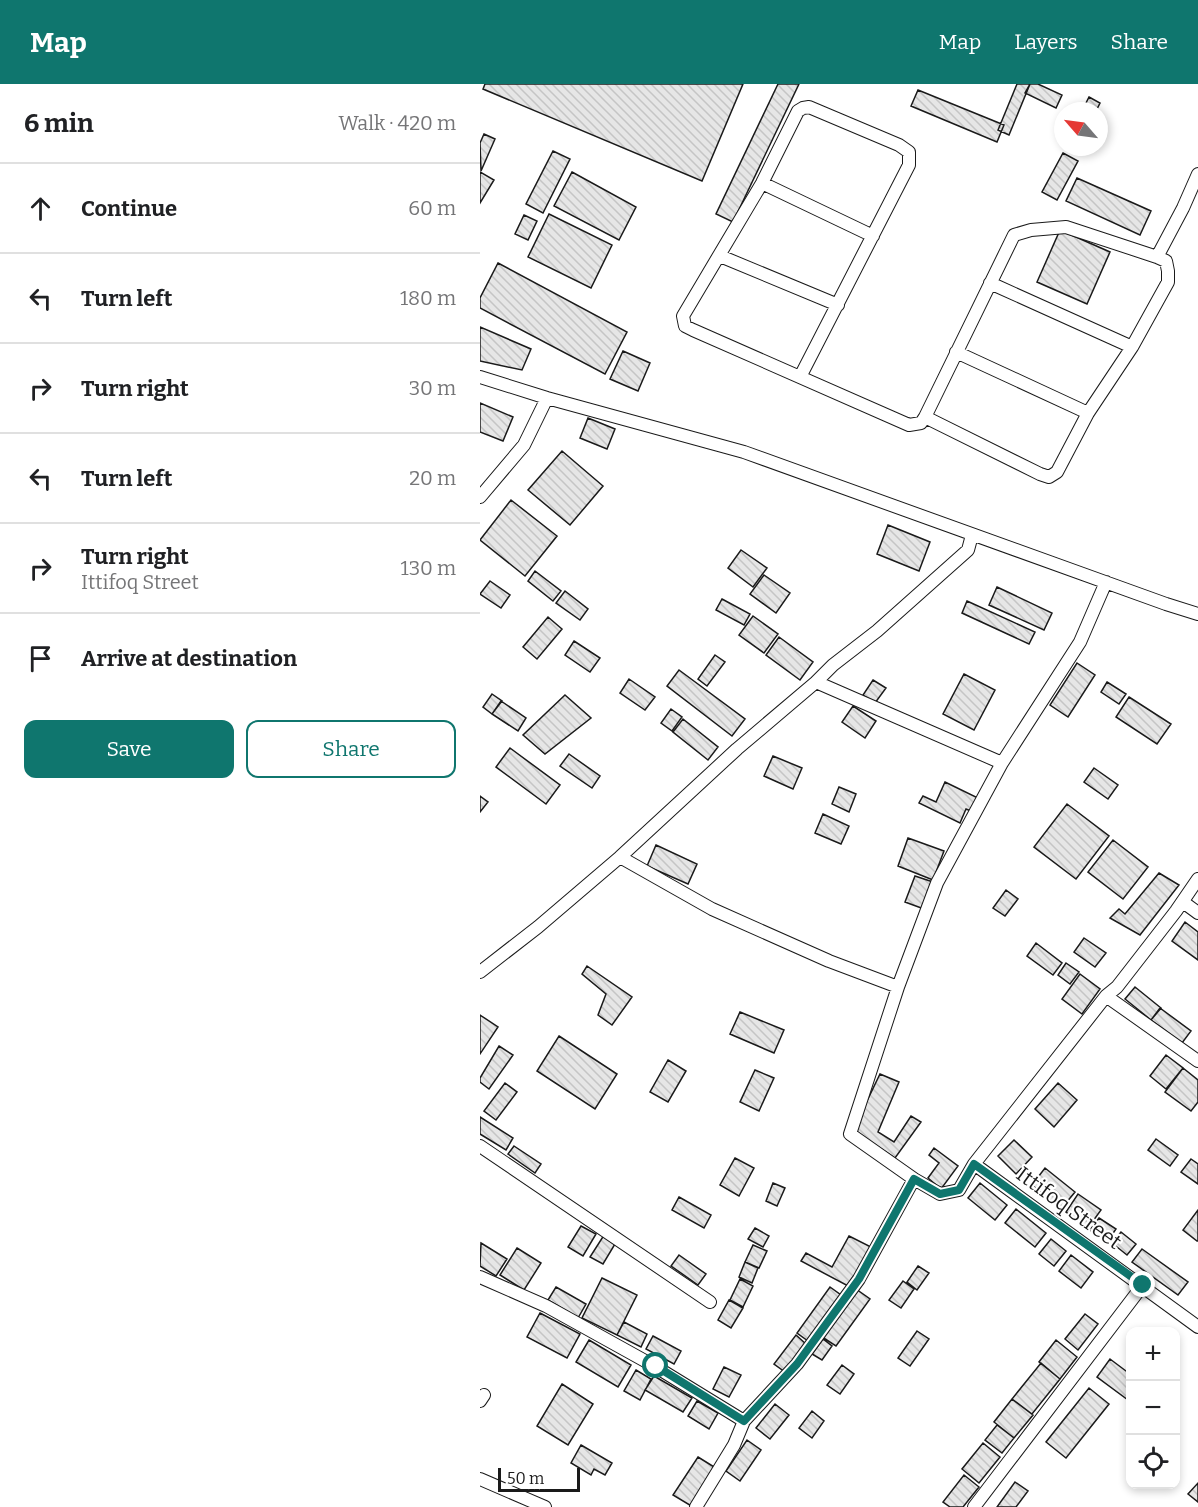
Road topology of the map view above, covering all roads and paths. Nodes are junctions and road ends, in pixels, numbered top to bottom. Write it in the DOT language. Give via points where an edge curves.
graph roads {
  1 [pos="1198,174"];
  2 [pos="762,183"];
  3 [pos="873,236"];
  4 [pos="720,256"];
  5 [pos="1157,257"];
  6 [pos="990,283"];
  7 [pos="838,305"];
  8 [pos="1131,347"];
  9 [pos="956,352"];
  10 [pos="480,377"];
  11 [pos="800,377"];
  12 [pos="547,398"];
  13 [pos="1088,413"];
  14 [pos="925,417"];
  15 [pos="480,497"];
  16 [pos="972,535"];
  17 [pos="1106,582"];
  18 [pos="1198,614"];
  19 [pos="816,682"];
  20 [pos="1002,763"];
  21 [pos="620,856"];
  22 [pos="1198,879"];
  23 [pos="1183,902"];
  24 [pos="1198,913"];
  25 [pos="480,972"];
  26 [pos="898,987"];
  27 [pos="1106,996"];
  28 [pos="1198,1061"];
  29 [pos="480,1146"];
  30 [pos="974,1164"];
  31 [pos="914,1179"];
  32 [pos="480,1277"];
  33 [pos="1143,1285"];
  34 [pos="710,1302"];
  35 [pos="1198,1327"];
  36 [pos="744,1421"];
  37 [pos="480,1479"];
  38 [pos="545,1507"];
  39 [pos="696,1507"];
  40 [pos="974,1507"];
  1 -- 5 [label="street"];
  2 -- 3 [label="street"];
  2 -- 3 [label="street" via="802,108 809,107 899,145 909,152 909,165"];
  2 -- 4 [label="street"];
  3 -- 7 [label="street"];
  4 -- 7 [label="street"];
  4 -- 11 [label="street" via="683,316 685,326"];
  5 -- 6 [label="street" via="1066,227 1031,230 1014,235"];
  5 -- 8 [label="street" via="1166,261 1168,282"];
  6 -- 8 [label="street"];
  6 -- 9 [label="street"];
  7 -- 11 [label="street"];
  8 -- 13 [label="street"];
  9 -- 13 [label="street"];
  9 -- 14 [label="street"];
  10 -- 12 [label="street"];
  11 -- 14 [label="street" via="909,425 921,423"];
  12 -- 15 [label="street" via="524,446"];
  12 -- 16 [label="street" via="744,452"];
  13 -- 14 [label="street" via="1057,472 1049,477"];
  16 -- 17 [label="street"];
  16 -- 19 [label="street" via="968,550"];
  17 -- 18 [label="street"];
  17 -- 20 [label="street" via="1080,642"];
  19 -- 20 [label="street"];
  19 -- 21 [label="street"];
  20 -- 26 [label="street" via="937,883"];
  21 -- 25 [label="street"];
  21 -- 26 [label="street" via="712,909 829,962"];
  22 -- 23 [label="street"];
  23 -- 24 [label="street"];
  23 -- 27 [label="street"];
  26 -- 31 [label="street" via="850,1134"];
  27 -- 28 [label="street"];
  27 -- 30 [label="street"];
  29 -- 34 [label="street"];
  30 -- 31 [label="street" via="959,1190 940,1194"];
  30 -- 33 [label="street, Ittifoq Street"];
  31 -- 36 [label="street" via="859,1279 797,1364"];
  32 -- 36 [label="street" via="546,1306"];
  33 -- 35 [label="street, Ittifoq Street"];
  33 -- 40 [label="street"];
  36 -- 39 [label="street" via="735,1445"];
  37 -- 38 [label="street"];
}
